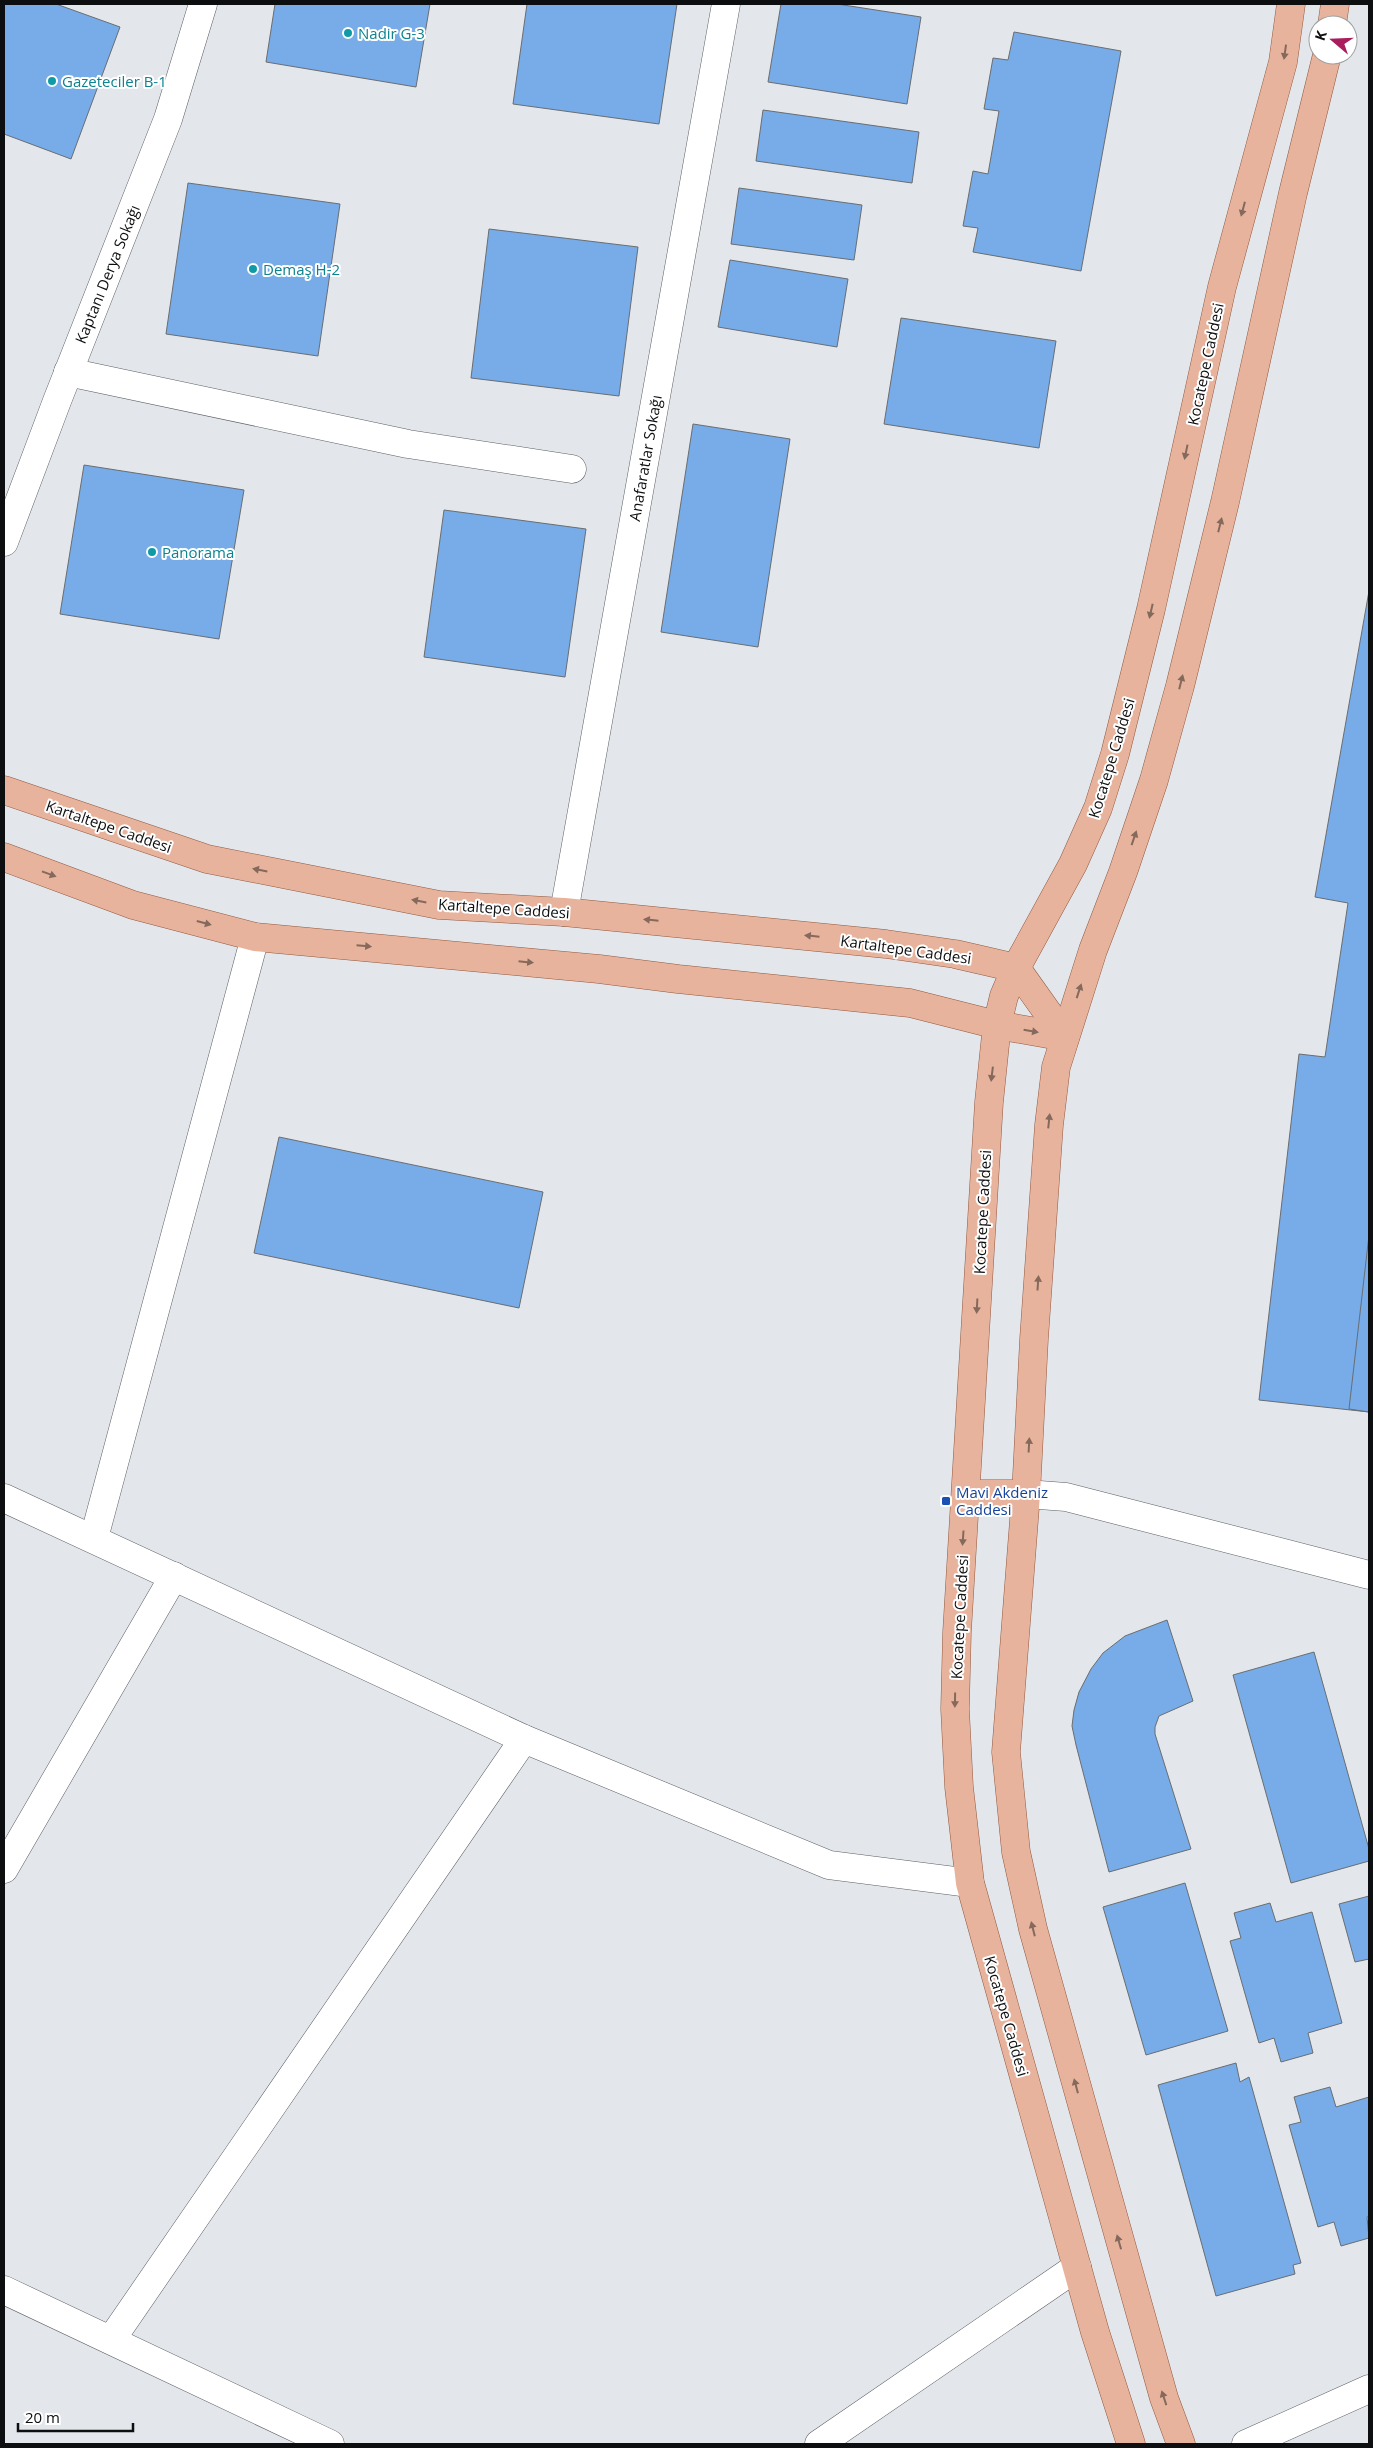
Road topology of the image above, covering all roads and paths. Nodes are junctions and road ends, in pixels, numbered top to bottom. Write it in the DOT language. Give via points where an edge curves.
graph roads {
  1 [pos="204,4"];
  2 [pos="726,4"];
  3 [pos="1291,4"];
  4 [pos="1325,65"];
  5 [pos="68,372"];
  6 [pos="572,469"];
  7 [pos="4,542"];
  8 [pos="4,790"];
  9 [pos="4,857"];
  10 [pos="564,912"];
  11 [pos="255,937"];
  12 [pos="1016,968"];
  13 [pos="997,1026"];
  14 [pos="1065,1037"];
  15 [pos="967,1494"];
  16 [pos="1026,1494"];
  17 [pos="4,1498"];
  18 [pos="94,1538"];
  19 [pos="1369,1575"];
  20 [pos="174,1576"];
  21 [pos="524,1739"];
  22 [pos="4,1869"];
  23 [pos="970,1883"];
  24 [pos="1076,2267"];
  25 [pos="4,2290"];
  26 [pos="111,2340"];
  27 [pos="1369,2389"];
  28 [pos="330,2444"];
  29 [pos="819,2444"];
  30 [pos="1131,2444"];
  31 [pos="1180,2444"];
  32 [pos="1246,2444"];
  1 -- 5 [label="street, Kaptanı Derya Sokağı" via="168,120"];
  2 -- 10 [label="street, Anafaratlar Sokağı"];
  3 -- 12 [label="main road, Kocatepe Caddesi, one-way" via="1283,62 1222,287 1151,609 1115,754 1098,808 1073,864"];
  14 -- 4 [label="main road, one-way" via="1154,780 1180,686 1226,502"];
  5 -- 6 [label="street" via="408,444"];
  5 -- 7 [label="street, Kaptanı Derya Sokağı"];
  10 -- 8 [label="main road, Kartaltepe Caddesi, one-way" via="439,905 207,859"];
  9 -- 11 [label="main road, one-way" via="133,905"];
  12 -- 10 [label="main road, Kartaltepe Caddesi, one-way" via="955,954 886,944"];
  11 -- 13 [label="main road, one-way" via="599,969 910,1003"];
  11 -- 18 [label="street"];
  12 -- 13 [label="main road, Kocatepe Caddesi" via="1004,996"];
  12 -- 14 [label="main road"];
  13 -- 14 [label="main road, one-way"];
  13 -- 15 [label="main road, Kocatepe Caddesi, one-way" via="989,1102"];
  16 -- 14 [label="main road, one-way" via="1049,1125 1056,1067"];
  15 -- 16 [label="main road"];
  15 -- 23 [label="main road, Kocatepe Caddesi, one-way" via="956,1632 955,1710 959,1787"];
  16 -- 19 [label="street" via="1066,1497"];
  31 -- 16 [label="main road, one-way" via="1105,2191 1033,1929 1016,1852 1006,1752"];
  17 -- 18 [label="street"];
  18 -- 20 [label="street"];
  20 -- 21 [label="street"];
  20 -- 22 [label="street"];
  21 -- 23 [label="street" via="829,1865"];
  21 -- 26 [label="street"];
  23 -- 24 [label="main road, Kocatepe Caddesi"];
  24 -- 29 [label="street"];
  24 -- 30 [label="main road, Kocatepe Caddesi"];
  25 -- 26 [label="street"];
  26 -- 28 [label="street"];
  27 -- 32 [label="street"];
}
